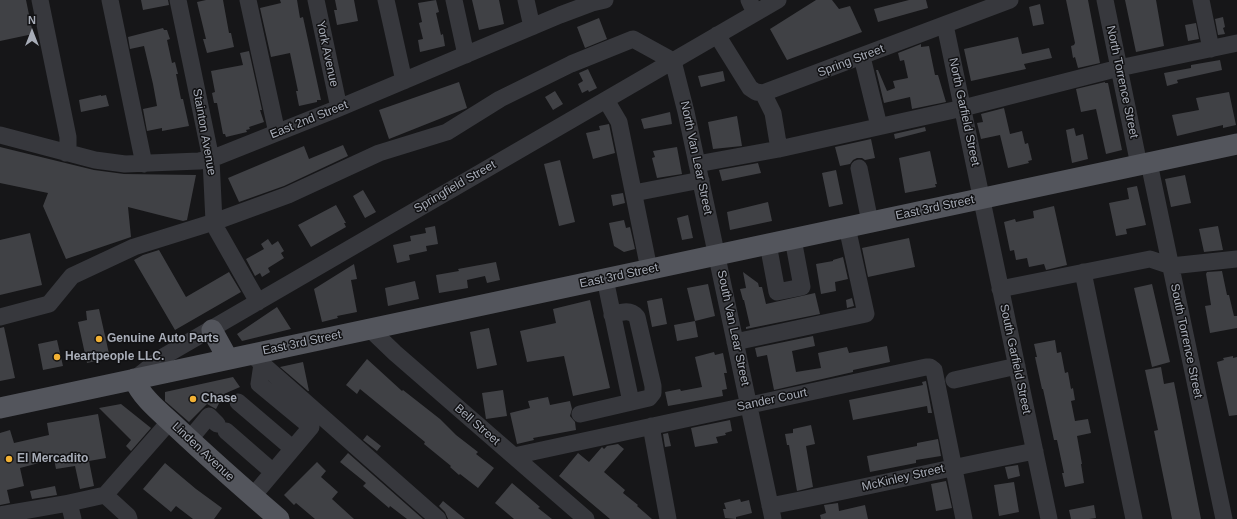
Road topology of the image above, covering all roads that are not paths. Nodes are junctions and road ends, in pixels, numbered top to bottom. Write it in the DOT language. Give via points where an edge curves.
graph roads {
  1 [pos="40,0"];
  2 [pos="110,0"];
  3 [pos="178,0"];
  4 [pos="248,0"];
  5 [pos="316,0"];
  6 [pos="386,0"];
  7 [pos="454,0"];
  8 [pos="526,0"];
  9 [pos="778,0"];
  10 [pos="1010,0"];
  11 [pos="1105,0"];
  12 [pos="1201,0"];
  13 [pos="596,1"];
  14 [pos="752,7"];
  15 [pos="945,26"];
  16 [pos="532,27"];
  17 [pos="717,35"];
  18 [pos="1237,43"];
  19 [pos="1211,49"];
  20 [pos="466,55"];
  21 [pos="862,57"];
  22 [pos="674,61"];
  23 [pos="1120,68"];
  24 [pos="404,81"];
  25 [pos="763,93"];
  26 [pos="606,100"];
  27 [pos="339,108"];
  28 [pos="963,108"];
  29 [pos="879,126"];
  30 [pos="277,133"];
  31 [pos="0,135"];
  32 [pos="1237,144"];
  33 [pos="779,148"];
  34 [pos="66,153"];
  35 [pos="211,159"];
  36 [pos="144,164"];
  37 [pos="1144,164"];
  38 [pos="859,168"];
  39 [pos="699,172"];
  40 [pos="634,193"];
  41 [pos="981,199"];
  42 [pos="214,222"];
  43 [pos="870,222"];
  44 [pos="847,227"];
  45 [pos="793,239"];
  46 [pos="768,244"];
  47 [pos="717,255"];
  48 [pos="1237,259"];
  49 [pos="1170,266"];
  50 [pos="649,269"];
  51 [pos="1083,272"];
  52 [pos="605,279"];
  53 [pos="1000,288"];
  54 [pos="258,302"];
  55 [pos="612,314"];
  56 [pos="0,317"];
  57 [pos="370,329"];
  58 [pos="212,330"];
  59 [pos="736,342"];
  60 [pos="228,359"];
  61 [pos="257,359"];
  62 [pos="1017,366"];
  63 [pos="134,379"];
  64 [pos="954,380"];
  65 [pos="238,402"];
  66 [pos="631,402"];
  67 [pos="749,405"];
  68 [pos="0,408"];
  69 [pos="580,414"];
  70 [pos="170,421"];
  71 [pos="651,426"];
  72 [pos="189,440"];
  73 [pos="292,448"];
  74 [pos="1035,451"];
  75 [pos="514,456"];
  76 [pos="953,467"];
  77 [pos="273,472"];
  78 [pos="105,495"];
  79 [pos="253,496"];
  80 [pos="71,511"];
  81 [pos="772,512"];
  82 [pos="0,515"];
  83 [pos="129,519"];
  84 [pos="279,519"];
  85 [pos="438,519"];
  86 [pos="586,519"];
  87 [pos="668,519"];
  88 [pos="964,519"];
  89 [pos="1049,519"];
  90 [pos="1134,519"];
  91 [pos="1224,519"];
  1 -- 34 [label="street" via="68,137"];
  2 -- 36 [label="street"];
  3 -- 35 [label="street, Stainton Avenue"];
  4 -- 30 [label="street"];
  5 -- 27 [label="street, York Avenue"];
  6 -- 24 [label="street"];
  7 -- 20 [label="street"];
  8 -- 16 [label="street"];
  9 -- 14 [label="street, Springfield Street"];
  10 -- 15 [label="street, Spring Street"];
  11 -- 23 [label="street, North Torrence Street"];
  12 -- 19 [label="street"];
  13 -- 16 [label="street, East 2nd Street"];
  14 -- 17 [label="street, Springfield Street"];
  15 -- 21 [label="street, Spring Street"];
  15 -- 28 [label="street, North Garfield Street"];
  16 -- 20 [label="street, East 2nd Street"];
  17 -- 22 [label="street, Springfield Street"];
  17 -- 25 [label="street" via="750,88"];
  18 -- 19 [label="street"];
  19 -- 23 [label="street"];
  20 -- 24 [label="street, East 2nd Street"];
  21 -- 25 [label="street, Spring Street"];
  21 -- 29 [label="street"];
  22 -- 26 [label="street, Springfield Street"];
  22 -- 39 [label="street, North Van Lear Street"];
  22 -- 42 [label="street" via="633,39 571,64 500,99 447,132 379,153 288,195"];
  23 -- 28 [label="street"];
  23 -- 37 [label="street, North Torrence Street"];
  24 -- 27 [label="street, East 2nd Street"];
  25 -- 33 [label="street" via="773,113"];
  26 -- 40 [label="street" via="619,122"];
  26 -- 54 [label="street, Springfield Street"];
  27 -- 30 [label="street, East 2nd Street"];
  28 -- 29 [label="street"];
  28 -- 41 [label="street, North Garfield Street"];
  29 -- 33 [label="street"];
  30 -- 35 [label="street, East 2nd Street"];
  31 -- 34 [label="street, East 2nd Street"];
  32 -- 37 [label="main road, East 3rd Street"];
  33 -- 39 [label="street"];
  34 -- 36 [label="street, East 2nd Street" via="95,160"];
  35 -- 36 [label="street, East 2nd Street"];
  35 -- 42 [label="street, Stainton Avenue"];
  37 -- 41 [label="main road, East 3rd Street"];
  37 -- 49 [label="street, South Torrence Street"];
  38 -- 43 [label="street"];
  39 -- 40 [label="street"];
  39 -- 47 [label="street, North Van Lear Street"];
  40 -- 50 [label="street"];
  41 -- 43 [label="main road, East 3rd Street"];
  41 -- 53 [label="street, South Garfield Street"];
  42 -- 54 [label="street, Stainton Avenue"];
  42 -- 56 [label="street" via="134,247 72,276 49,304"];
  43 -- 44 [label="main road, East 3rd Street"];
  44 -- 45 [label="main road, East 3rd Street"];
  44 -- 59 [label="street" via="866,314"];
  45 -- 46 [label="main road, East 3rd Street"];
  45 -- 46 [label="street" via="802,287 777,292"];
  46 -- 47 [label="main road, East 3rd Street"];
  47 -- 50 [label="main road, East 3rd Street"];
  47 -- 59 [label="street, South Van Lear Street"];
  48 -- 49 [label="street"];
  49 -- 51 [label="street" via="1150,259"];
  49 -- 91 [label="street, South Torrence Street"];
  50 -- 52 [label="main road, East 3rd Street"];
  51 -- 53 [label="street"];
  51 -- 90 [label="street"];
  52 -- 55 [label="street"];
  52 -- 57 [label="main road, East 3rd Street"];
  53 -- 62 [label="street, South Garfield Street"];
  54 -- 58 [label="street, Springfield Street"];
  55 -- 66 [label="street"];
  55 -- 66 [label="street" via="628,311 638,317 653,386 650,398"];
  57 -- 61 [label="main road, East 3rd Street"];
  57 -- 75 [label="street, Bell Street"];
  58 -- 60 [label="main road"];
  58 -- 63 [label="street, Springfield Street" via="161,358"];
  59 -- 67 [label="street, South Van Lear Street"];
  60 -- 61 [label="main road, East 3rd Street"];
  60 -- 63 [label="main road, East 3rd Street"];
  61 -- 73 [label="street" via="259,384 311,427"];
  61 -- 85 [label="street"];
  62 -- 64 [label="street"];
  62 -- 74 [label="street, South Garfield Street"];
  63 -- 68 [label="main road, East 3rd Street"];
  63 -- 70 [label="main road, Linden Avenue" via="150,402"];
  65 -- 73 [label="street"];
  66 -- 69 [label="street"];
  67 -- 71 [label="street, Sander Court"];
  67 -- 76 [label="street, Sander Court" via="930,368 934,370"];
  67 -- 81 [label="street, South Van Lear Street"];
  70 -- 72 [label="main road, Linden Avenue"];
  70 -- 78 [label="street"];
  71 -- 75 [label="street, Sander Court"];
  71 -- 87 [label="street"];
  72 -- 77 [label="street" via="209,416"];
  72 -- 79 [label="main road, Linden Avenue"];
  73 -- 77 [label="street"];
  74 -- 76 [label="street, McKinley Street"];
  74 -- 89 [label="street, South Garfield Street"];
  75 -- 86 [label="street, Bell Street"];
  76 -- 81 [label="street, McKinley Street" via="828,495"];
  76 -- 88 [label="street"];
  77 -- 79 [label="street"];
  78 -- 80 [label="street"];
  78 -- 83 [label="street"];
  79 -- 84 [label="main road, Linden Avenue"];
  80 -- 82 [label="street"];
}
